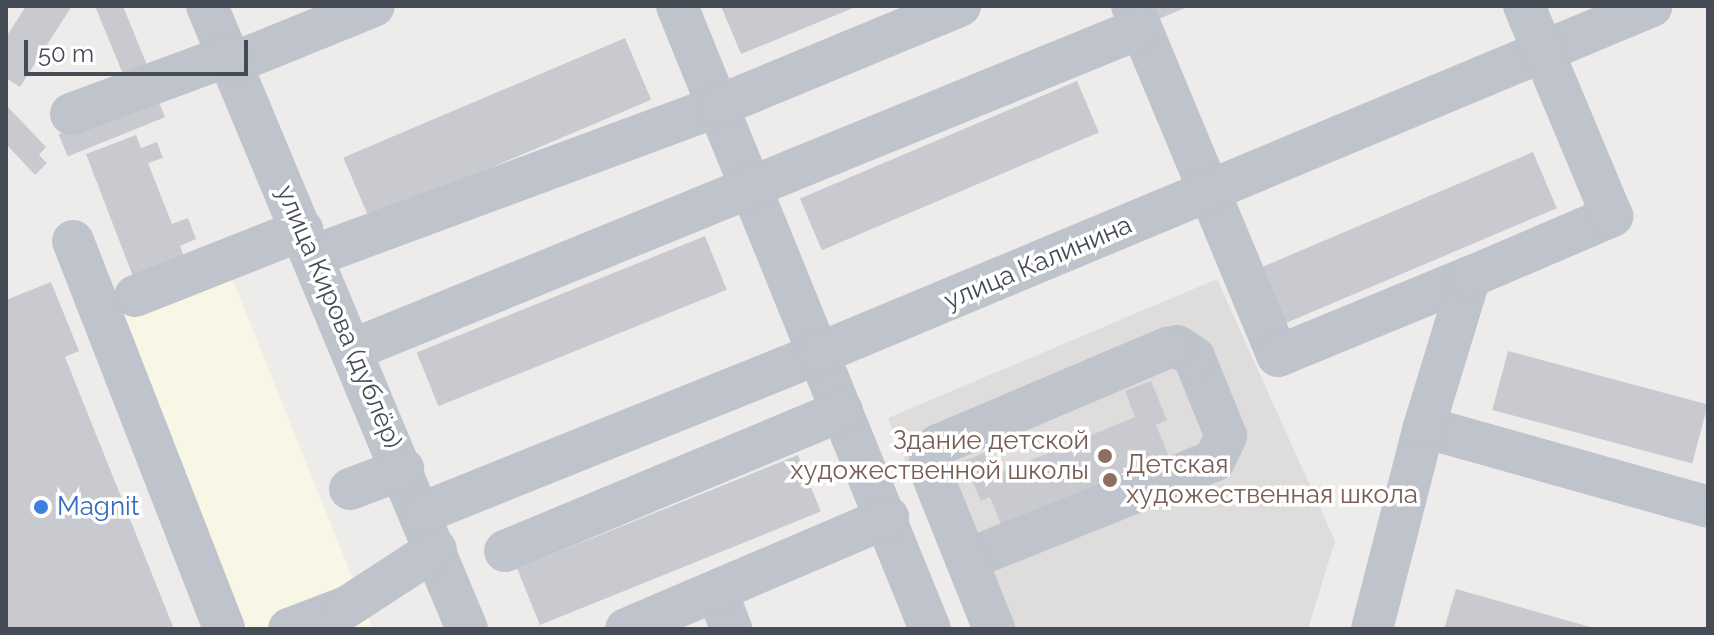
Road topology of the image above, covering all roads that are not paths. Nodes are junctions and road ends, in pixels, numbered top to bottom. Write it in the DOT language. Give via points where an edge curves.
graph roads {
  1 [pos="207,6"];
  2 [pos="374,6"];
  3 [pos="677,6"];
  4 [pos="960,6"];
  5 [pos="1524,6"];
  6 [pos="1652,6"];
  7 [pos="1136,17"];
  8 [pos="1544,52"];
  9 [pos="229,60"];
  10 [pos="718,106"];
  11 [pos="71,114"];
  12 [pos="752,189"];
  13 [pos="1210,191"];
  14 [pos="73,241"];
  15 [pos="308,243"];
  16 [pos="1470,277"];
  17 [pos="135,296"];
  18 [pos="352,350"];
  19 [pos="820,353"];
  20 [pos="842,411"];
  21 [pos="1424,427"];
  22 [pos="403,469"];
  23 [pos="350,489"];
  24 [pos="1708,507"];
  25 [pos="888,517"];
  26 [pos="429,531"];
  27 [pos="505,551"];
  28 [pos="966,560"];
  29 [pos="724,610"];
  30 [pos="224,629"];
  31 [pos="289,629"];
  32 [pos="467,629"];
  33 [pos="626,629"];
  34 [pos="930,629"];
  35 [pos="994,629"];
  36 [pos="1372,629"];
  1 -- 9 [label="street, улица Кирова (дублёр)"];
  2 -- 9 [label="street"];
  3 -- 10 [label="street"];
  4 -- 10 [label="street"];
  5 -- 8 [label="street"];
  6 -- 8 [label="street, улица Калинина"];
  7 -- 12 [label="street"];
  7 -- 13 [label="street"];
  8 -- 13 [label="street, улица Калинина"];
  8 -- 16 [label="street" via="1612,216"];
  9 -- 11 [label="street"];
  9 -- 15 [label="street, улица Кирова (дублёр)"];
  10 -- 12 [label="street"];
  10 -- 15 [label="street"];
  12 -- 18 [label="street"];
  12 -- 19 [label="street"];
  13 -- 16 [label="street" via="1278,356"];
  13 -- 19 [label="street, улица Калинина"];
  14 -- 30 [label="street"];
  15 -- 17 [label="street"];
  15 -- 18 [label="street, улица Кирова (дублёр)"];
  16 -- 21 [label="street"];
  18 -- 22 [label="street, улица Кирова (дублёр)"];
  19 -- 20 [label="street"];
  19 -- 26 [label="street, улица Калинина"];
  20 -- 25 [label="street"];
  20 -- 27 [label="street"];
  21 -- 24 [label="street"];
  21 -- 36 [label="street"];
  22 -- 23 [label="street"];
  22 -- 26 [label="street, улица Кирова (дублёр)"];
  25 -- 29 [label="street"];
  25 -- 34 [label="street"];
  26 -- 31 [label="street, улица Калинина" via="347,607"];
  26 -- 32 [label="street, улица Кирова (дублёр)"];
  28 -- 28 [label="street" via="929,467 931,451 1167,348 1177,346 1194,357 1226,436 1214,461"];
  28 -- 35 [label="street"];
  29 -- 33 [label="street"];
}
